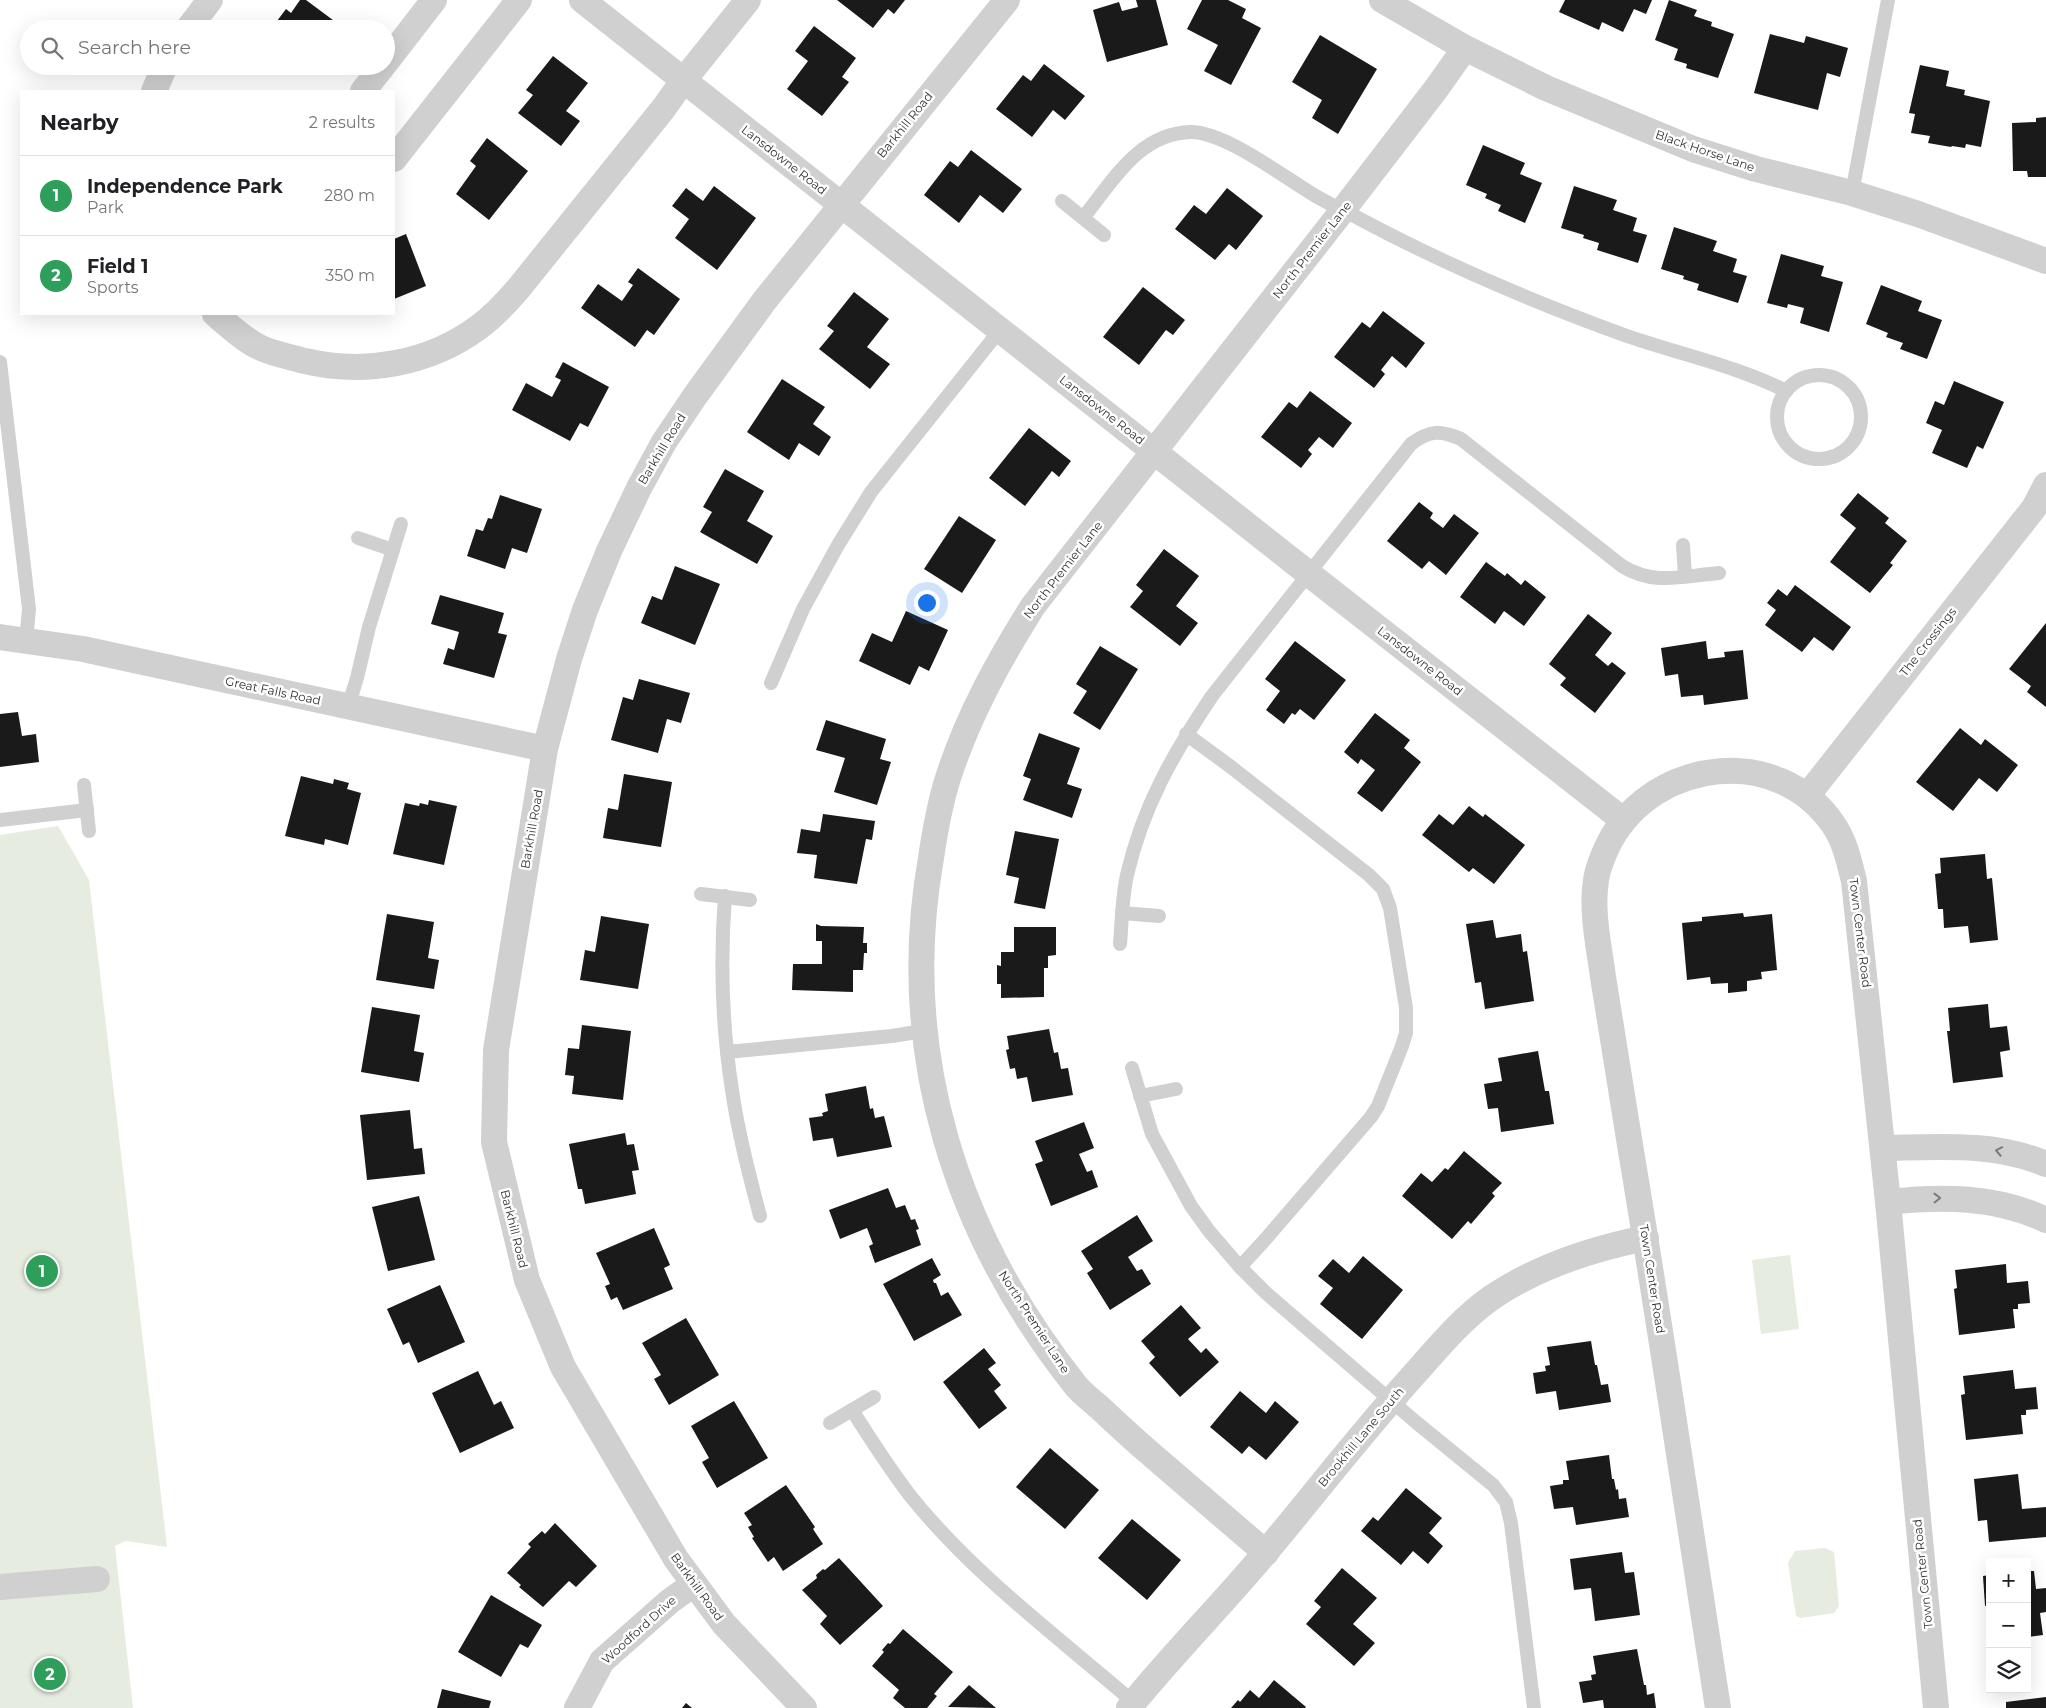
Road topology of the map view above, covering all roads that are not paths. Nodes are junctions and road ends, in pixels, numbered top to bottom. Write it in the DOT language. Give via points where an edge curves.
graph roads {
  1 [pos="210,0"];
  2 [pos="434,0"];
  3 [pos="519,0"];
  4 [pos="582,0"];
  5 [pos="748,0"];
  6 [pos="1007,0"];
  7 [pos="1382,0"];
  8 [pos="1888,0"];
  9 [pos="195,20"];
  10 [pos="1465,48"];
  11 [pos="395,50"];
  12 [pos="161,75"];
  13 [pos="376,75"];
  14 [pos="683,81"];
  15 [pos="154,90"];
  16 [pos="364,90"];
  17 [pos="395,158"];
  18 [pos="1852,193"];
  19 [pos="1062,202"];
  20 [pos="841,204"];
  21 [pos="1343,210"];
  22 [pos="1083,218"];
  23 [pos="1104,235"];
  24 [pos="2046,261"];
  25 [pos="216,315"];
  26 [pos="1000,330"];
  27 [pos="0,362"];
  28 [pos="1786,391"];
  29 [pos="1154,452"];
  30 [pos="2046,485"];
  31 [pos="401,524"];
  32 [pos="358,538"];
  33 [pos="1683,545"];
  34 [pos="393,550"];
  35 [pos="1719,573"];
  36 [pos="1309,574"];
  37 [pos="1685,576"];
  38 [pos="0,637"];
  39 [pos="26,641"];
  40 [pos="771,683"];
  41 [pos="348,707"];
  42 [pos="1186,734"];
  43 [pos="545,749"];
  44 [pos="84,785"];
  45 [pos="1807,796"];
  46 [pos="87,810"];
  47 [pos="0,820"];
  48 [pos="1623,820"];
  49 [pos="89,831"];
  50 [pos="701,894"];
  51 [pos="725,896"];
  52 [pos="750,900"];
  53 [pos="1122,914"];
  54 [pos="1159,916"];
  55 [pos="1120,944"];
  56 [pos="923,1031"];
  57 [pos="727,1052"];
  58 [pos="1132,1068"];
  59 [pos="1176,1090"];
  60 [pos="1140,1096"];
  61 [pos="1883,1148"];
  62 [pos="2046,1164"];
  63 [pos="1888,1202"];
  64 [pos="760,1216"];
  65 [pos="2046,1220"];
  66 [pos="1646,1238"];
  67 [pos="1240,1267"];
  68 [pos="874,1397"];
  69 [pos="1391,1400"];
  70 [pos="852,1410"];
  71 [pos="830,1424"];
  72 [pos="1266,1553"];
  73 [pos="97,1579"];
  74 [pos="694,1584"];
  75 [pos="0,1587"];
  76 [pos="1134,1706"];
  77 [pos="577,1708"];
  78 [pos="804,1708"];
  79 [pos="1534,1708"];
  80 [pos="1718,1708"];
  81 [pos="1936,1708"];
  1 -- 9 [label="street"];
  2 -- 11 [label="street"];
  3 -- 17 [label="street"];
  4 -- 14 [label="street, Lansdowne Road"];
  5 -- 14 [label="street"];
  6 -- 20 [label="street, Barkhill Road"];
  7 -- 10 [label="street, Black Horse Lane"];
  8 -- 18 [label="lane"];
  10 -- 18 [label="street, Black Horse Lane" via="1546,88 1693,149"];
  10 -- 21 [label="street, North Premier Lane"];
  12 -- 15 [label="street"];
  13 -- 16 [label="street"];
  14 -- 20 [label="street, Lansdowne Road"];
  14 -- 25 [label="street" via="664,109 518,289 498,311 458,340 428,354 381,366 323,365 262,348"];
  18 -- 24 [label="street, Black Horse Lane"];
  19 -- 22 [label="lane"];
  20 -- 26 [label="street, Lansdowne Road"];
  20 -- 43 [label="street, Barkhill Road" via="765,300 664,442 609,551 586,610 568,659"];
  21 -- 22 [label="lane" via="1215,136 1193,132 1173,133 1141,149"];
  21 -- 28 [label="lane" via="1460,268 1567,314"];
  21 -- 29 [label="street, North Premier Lane"];
  22 -- 23 [label="lane"];
  26 -- 29 [label="street, Lansdowne Road"];
  26 -- 40 [label="lane" via="870,492 803,609"];
  27 -- 39 [label="lane" via="29,609"];
  28 -- 28 [label="lane" via="1777,412 1778,429 1796,452 1823,459 1840,453 1854,440 1860,426 1860,408 1846,385 1837,379 1812,376 1802,378"];
  29 -- 36 [label="street, Lansdowne Road"];
  29 -- 56 [label="street, North Premier Lane" via="1033,606 1007,648 969,724 948,779 924,897 921,960"];
  30 -- 45 [label="street, The Crossings" via="2034,508"];
  31 -- 34 [label="lane"];
  32 -- 34 [label="lane"];
  33 -- 37 [label="lane"];
  34 -- 41 [label="lane"];
  35 -- 37 [label="lane"];
  36 -- 37 [label="lane" via="1411,444 1435,432 1461,439 1635,574 1649,578"];
  36 -- 42 [label="lane" via="1212,696"];
  36 -- 48 [label="street, Lansdowne Road"];
  38 -- 39 [label="street, Great Falls Road"];
  39 -- 41 [label="street, Great Falls Road" via="82,649"];
  41 -- 43 [label="street, Great Falls Road"];
  42 -- 53 [label="lane" via="1153,798 1127,876"];
  42 -- 67 [label="lane" via="1383,889 1390,908 1406,1008 1406,1033 1378,1106"];
  43 -- 74 [label="street, Barkhill Road" via="496,1050 494,1142 527,1280 563,1367"];
  44 -- 46 [label="lane"];
  45 -- 48 [label="street, Town Center Road" via="1783,783 1751,773 1710,772 1677,780 1657,790"];
  45 -- 61 [label="street, Town Center Road" via="1834,825 1845,844 1854,881"];
  46 -- 47 [label="lane"];
  46 -- 49 [label="lane"];
  48 -- 66 [label="street, Town Center Road" via="1600,862 1594,906"];
  50 -- 51 [label="lane"];
  51 -- 52 [label="lane"];
  51 -- 57 [label="lane" via="722,933"];
  53 -- 54 [label="lane"];
  53 -- 55 [label="lane"];
  56 -- 57 [label="lane"];
  56 -- 72 [label="street, North Premier Lane" via="936,1103 971,1214 999,1270 1032,1324 1078,1388"];
  57 -- 64 [label="lane" via="741,1139"];
  58 -- 60 [label="lane"];
  59 -- 60 [label="lane"];
  60 -- 67 [label="lane" via="1152,1134 1191,1206"];
  62 -- 61 [label="street, one-way" via="2032,1158 1970,1147"];
  61 -- 63 [label="street, Town Center Road"];
  63 -- 65 [label="street, one-way" via="1943,1198 1979,1200 2007,1205"];
  63 -- 81 [label="street, Town Center Road"];
  66 -- 69 [label="street, Brookhill Lane South" via="1566,1259 1490,1298 1454,1330"];
  66 -- 80 [label="street, Town Center Road"];
  67 -- 69 [label="lane"];
  68 -- 70 [label="lane"];
  69 -- 72 [label="street, Brookhill Lane South"];
  69 -- 79 [label="lane" via="1493,1486 1506,1502"];
  70 -- 71 [label="lane"];
  70 -- 76 [label="lane" via="885,1462 946,1535 990,1580"];
  72 -- 76 [label="street, Brookhill Lane South"];
  73 -- 75 [label="street"];
  74 -- 77 [label="street, Woodford Drive" via="602,1661"];
  74 -- 78 [label="street, Barkhill Road" via="724,1624"];
}
